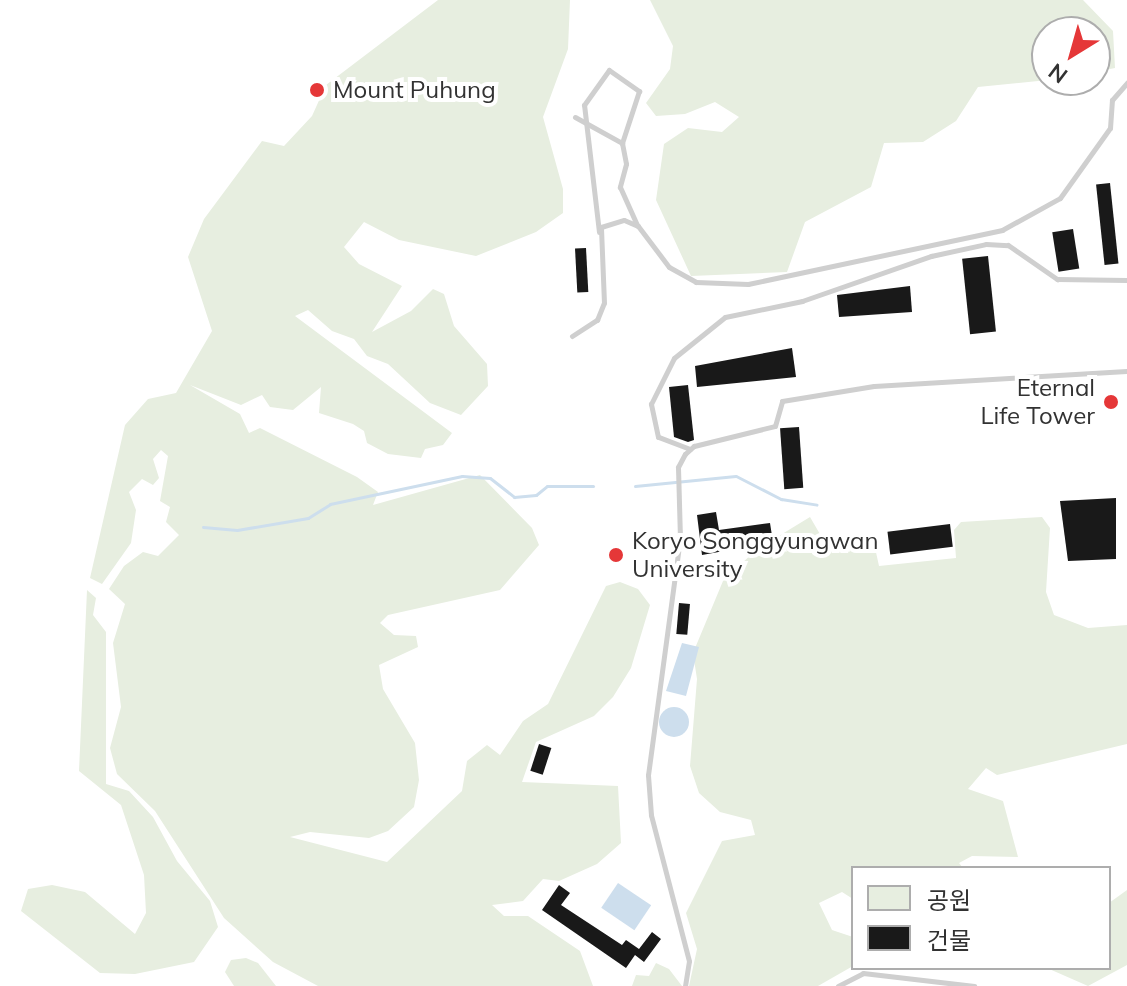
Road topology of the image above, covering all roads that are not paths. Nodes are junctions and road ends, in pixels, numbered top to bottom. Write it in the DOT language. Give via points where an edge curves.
graph roads {
  1 [pos="1127,83"];
  2 [pos="575,117"];
  3 [pos="586,124"];
  4 [pos="622,143"];
  5 [pos="638,226"];
  6 [pos="599,233"];
  7 [pos="1127,280"];
  8 [pos="572,336"];
  9 [pos="1127,371"];
  10 [pos="691,449"];
  11 [pos="685,986"];
  12 [pos="838,986"];
  13 [pos="974,986"];
  1 -- 5 [label="lane" via="1112,100 1110,128 1060,198 1002,230 748,284 696,282 669,267"];
  2 -- 3 [label="lane"];
  3 -- 4 [label="lane"];
  3 -- 4 [label="lane" via="584,105 602,74 609,70 632,81 639,91"];
  3 -- 6 [label="lane"];
  4 -- 5 [label="lane" via="626,164 620,187"];
  5 -- 6 [label="lane" via="624,220"];
  6 -- 8 [label="lane" via="604,303 597,320"];
  7 -- 10 [label="lane" via="1057,279 1008,245 986,244 931,256 802,301 725,317 674,358 651,404 658,437"];
  9 -- 10 [label="lane" via="874,386 782,401 775,426"];
  10 -- 11 [label="lane" via="679,477 680,539 648,775 651,815 689,961"];
  12 -- 13 [label="lane" via="863,973"];
}
